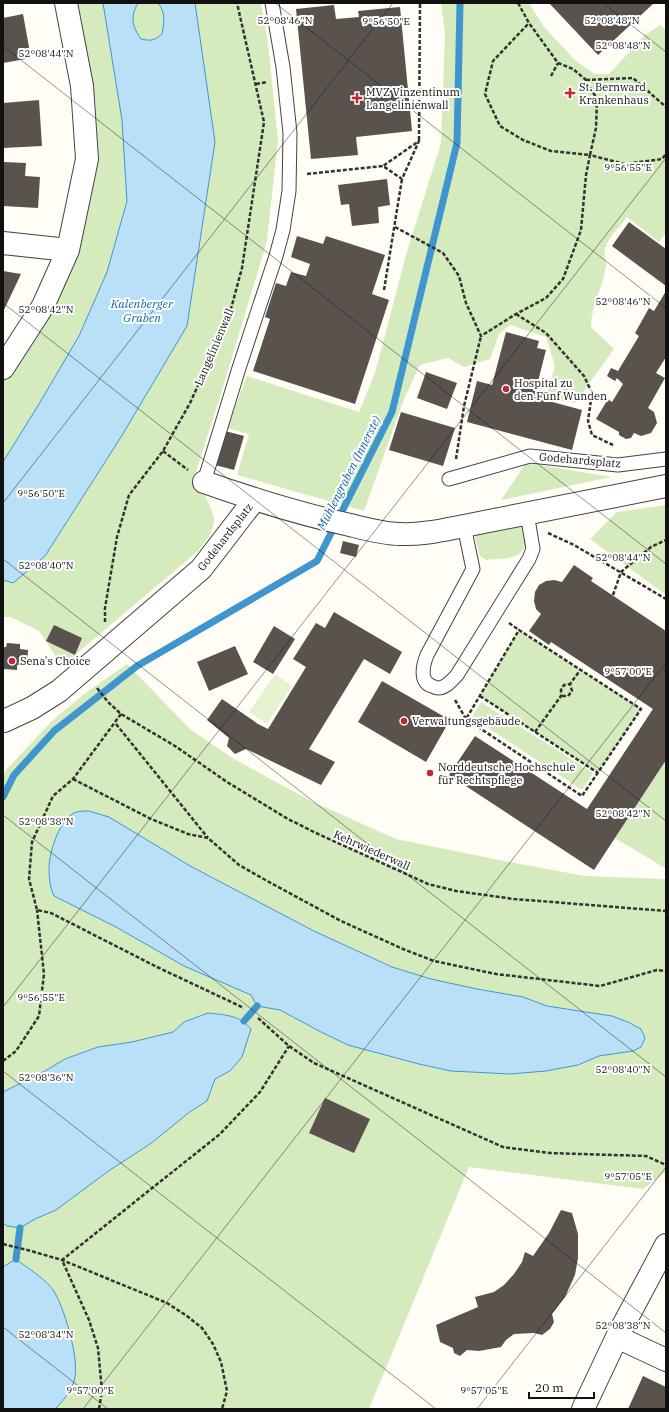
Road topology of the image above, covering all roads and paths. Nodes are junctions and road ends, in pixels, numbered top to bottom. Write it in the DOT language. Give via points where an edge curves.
graph roads {
  1 [pos="66,3"];
  2 [pos="237,3"];
  3 [pos="272,3"];
  4 [pos="420,3"];
  5 [pos="518,3"];
  6 [pos="529,23"];
  7 [pos="558,63"];
  8 [pos="551,76"];
  9 [pos="586,80"];
  10 [pos="666,107"];
  11 [pos="418,141"];
  12 [pos="666,154"];
  13 [pos="590,155"];
  14 [pos="383,166"];
  15 [pos="290,176"];
  16 [pos="402,178"];
  17 [pos="395,228"];
  18 [pos="3,244"];
  19 [pos="68,250"];
  20 [pos="384,290"];
  21 [pos="516,314"];
  22 [pos="481,336"];
  23 [pos="3,368"];
  24 [pos="616,447"];
  25 [pos="163,451"];
  26 [pos="666,459"];
  27 [pos="449,479"];
  28 [pos="204,482"];
  29 [pos="666,486"];
  30 [pos="254,500"];
  31 [pos="529,519"];
  32 [pos="464,526"];
  33 [pos="666,540"];
  34 [pos="621,572"];
  35 [pos="613,595"];
  36 [pos="666,599"];
  37 [pos="504,620"];
  38 [pos="519,630"];
  39 [pos="105,651"];
  40 [pos="581,669"];
  41 [pos="570,684"];
  42 [pos="95,686"];
  43 [pos="480,696"];
  44 [pos="562,696"];
  45 [pos="121,714"];
  46 [pos="3,723"];
  47 [pos="116,723"];
  48 [pos="535,732"];
  49 [pos="598,773"];
  50 [pos="73,779"];
  51 [pos="208,838"];
  52 [pos="37,910"];
  53 [pos="666,911"];
  54 [pos="666,971"];
  55 [pos="244,1008"];
  56 [pos="258,1018"];
  57 [pos="289,1046"];
  58 [pos="3,1061"];
  59 [pos="666,1165"];
  60 [pos="4,1244"];
  61 [pos="666,1245"];
  62 [pos="62,1260"];
  63 [pos="617,1337"];
  64 [pos="666,1360"];
  65 [pos="99,1409"];
  66 [pos="222,1409"];
  67 [pos="583,1409"];
  1 -- 19 [label="street" via="82,86 87,159"];
  2 -- 25 [label="path, Langelinienwall" via="264,122 242,268 228,320 190,403"];
  3 -- 15 [label="lane" via="288,104"];
  4 -- 11 [label="path"];
  5 -- 6 [label="path"];
  6 -- 7 [label="path"];
  6 -- 13 [label="path" via="493,61 486,94 500,126 523,140 551,151"];
  7 -- 8 [label="path"];
  7 -- 9 [label="path" via="573,69"];
  9 -- 10 [label="path" via="634,78"];
  9 -- 13 [label="path" via="597,99 596,128"];
  11 -- 14 [label="path"];
  11 -- 16 [label="path"];
  12 -- 13 [label="path" via="662,159 624,164"];
  13 -- 21 [label="path" via="580,230 563,279 546,298"];
  14 -- 15 [label="path"];
  14 -- 16 [label="path"];
  15 -- 28 [label="lane" via="283,230 276,256"];
  16 -- 17 [label="path"];
  17 -- 20 [label="path"];
  17 -- 22 [label="path" via="443,253 459,276 466,303"];
  18 -- 19 [label="street"];
  19 -- 23 [label="street" via="43,306"];
  21 -- 22 [label="path"];
  21 -- 24 [label="path" via="546,333 584,376 592,393 588,421 592,435"];
  22 -- 27 [label="path" via="464,406 457,457"];
  25 -- 28 [label="path"];
  25 -- 39 [label="path, Langelinienwall" via="129,495 117,536 105,608"];
  26 -- 27 [label="lane, Godehardsplatz" via="618,465 530,456"];
  28 -- 30 [label="street"];
  29 -- 31 [label="street, Godehardsplatz"];
  30 -- 32 [label="street, Godehardsplatz" via="322,519 400,534"];
  30 -- 39 [label="street, Godehardsplatz" via="201,570"];
  31 -- 32 [label="street, Godehardsplatz"];
  31 -- 32 [label="lane" via="533,549 529,559 457,675 447,685 439,688 429,685 423,678 423,666 473,569"];
  31 -- 34 [label="path"];
  33 -- 34 [label="path" via="651,547"];
  34 -- 35 [label="path"];
  34 -- 36 [label="path"];
  37 -- 38 [label="path"];
  38 -- 40 [label="path"];
  38 -- 43 [label="path"];
  39 -- 46 [label="street, Godehardsplatz" via="59,691"];
  40 -- 41 [label="path"];
  40 -- 49 [label="path" via="641,709"];
  41 -- 44 [label="path" via="564,685 560,690"];
  41 -- 44 [label="path" via="572,691 568,696"];
  42 -- 45 [label="path, Kehrwiederwall"];
  43 -- 48 [label="path"];
  43 -- 49 [label="path" via="466,719 582,796"];
  44 -- 48 [label="path"];
  45 -- 47 [label="path"];
  45 -- 53 [label="path, Kehrwiederwall" via="288,819 428,884 456,891 514,899"];
  47 -- 50 [label="path"];
  47 -- 51 [label="path"];
  48 -- 49 [label="path"];
  50 -- 51 [label="path" via="151,819 188,834"];
  50 -- 52 [label="path" via="53,796 32,842 29,879"];
  51 -- 54 [label="path" via="239,865 289,893 341,921 434,960 496,974 600,986 657,970"];
  52 -- 55 [label="path" via="51,913"];
  52 -- 58 [label="path" via="44,974 39,1016 16,1051"];
  56 -- 57 [label="path"];
  57 -- 59 [label="path" via="314,1063 503,1147 549,1154 646,1156"];
  57 -- 62 [label="path" via="260,1092 220,1134"];
  60 -- 62 [label="path"];
  61 -- 63 [label="street"];
  62 -- 65 [label="path" via="89,1320 98,1348 102,1392"];
  62 -- 66 [label="path" via="167,1302 202,1328 221,1362 227,1391"];
  63 -- 64 [label="street"];
  63 -- 67 [label="street"];
}
